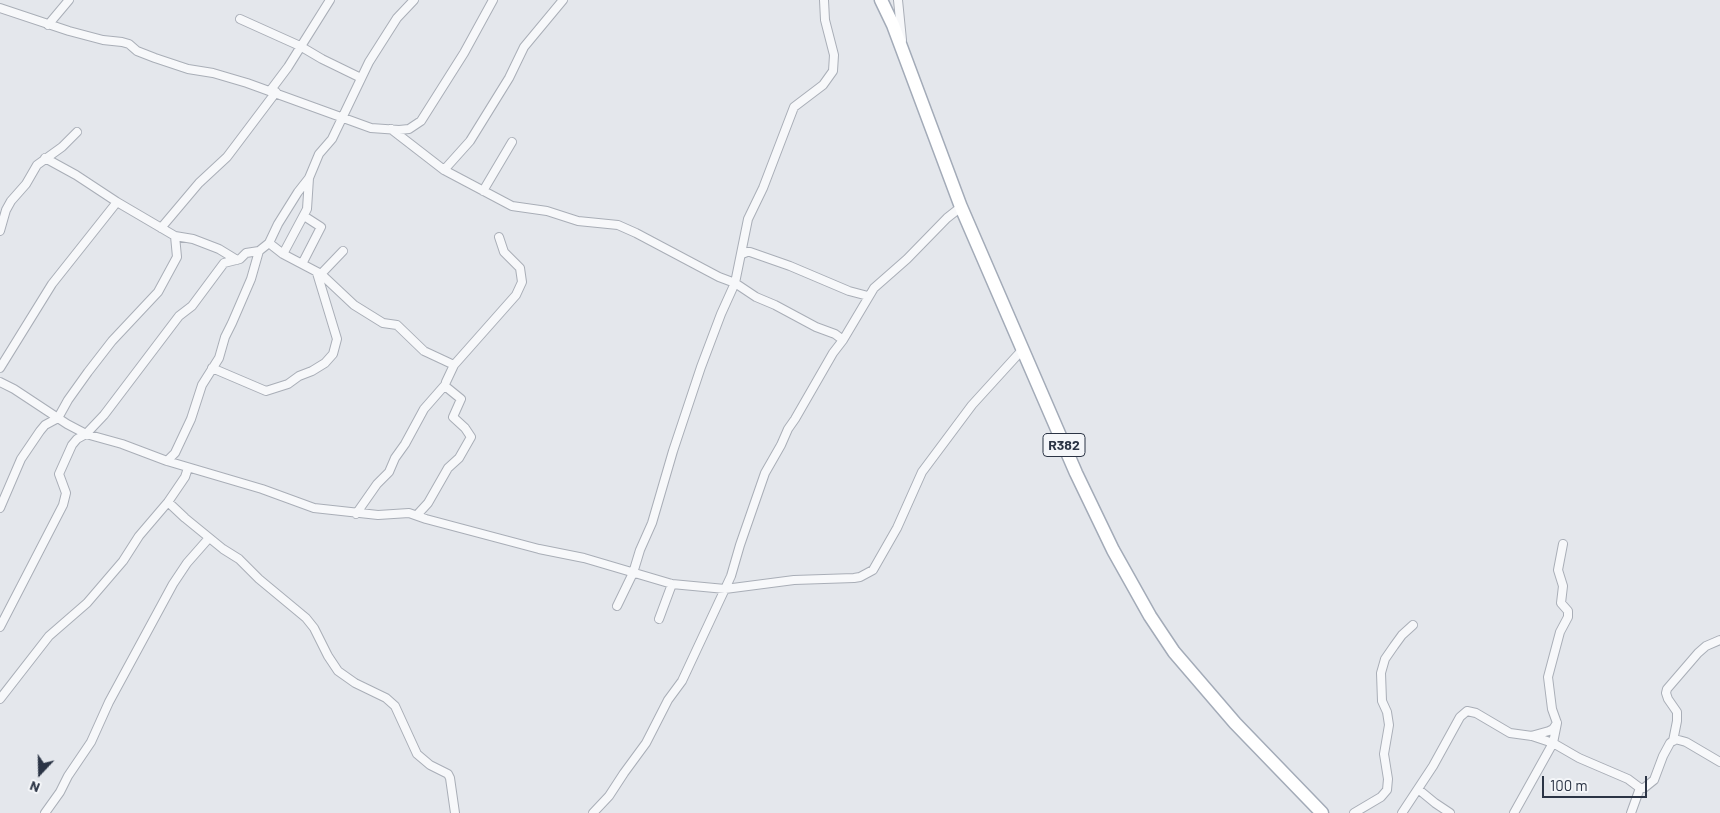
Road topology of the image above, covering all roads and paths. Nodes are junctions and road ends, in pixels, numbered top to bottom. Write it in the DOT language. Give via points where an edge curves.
graph roads {
  1 [pos="69,0"];
  2 [pos="330,0"];
  3 [pos="414,0"];
  4 [pos="493,0"];
  5 [pos="563,0"];
  6 [pos="824,0"];
  7 [pos="881,0"];
  8 [pos="898,0"];
  9 [pos="0,8"];
  10 [pos="240,20"];
  11 [pos="48,25"];
  12 [pos="300,46"];
  13 [pos="902,49"];
  14 [pos="361,78"];
  15 [pos="273,92"];
  16 [pos="342,118"];
  17 [pos="390,128"];
  18 [pos="77,132"];
  19 [pos="512,142"];
  20 [pos="45,158"];
  21 [pos="444,170"];
  22 [pos="309,178"];
  23 [pos="483,191"];
  24 [pos="117,202"];
  25 [pos="961,207"];
  26 [pos="304,216"];
  27 [pos="161,228"];
  28 [pos="0,231"];
  29 [pos="175,236"];
  30 [pos="499,237"];
  31 [pos="269,243"];
  32 [pos="259,251"];
  33 [pos="343,251"];
  34 [pos="283,254"];
  35 [pos="742,254"];
  36 [pos="237,260"];
  37 [pos="302,264"];
  38 [pos="318,273"];
  39 [pos="735,283"];
  40 [pos="868,296"];
  41 [pos="843,340"];
  42 [pos="1023,350"];
  43 [pos="454,365"];
  44 [pos="0,368"];
  45 [pos="212,368"];
  46 [pos="0,382"];
  47 [pos="445,385"];
  48 [pos="58,418"];
  49 [pos="86,434"];
  50 [pos="167,461"];
  51 [pos="188,468"];
  52 [pos="168,502"];
  53 [pos="0,508"];
  54 [pos="356,514"];
  55 [pos="417,515"];
  56 [pos="209,538"];
  57 [pos="1563,544"];
  58 [pos="633,573"];
  59 [pos="672,584"];
  60 [pos="725,588"];
  61 [pos="618,606"];
  62 [pos="658,619"];
  63 [pos="1413,625"];
  64 [pos="0,627"];
  65 [pos="1720,640"];
  66 [pos="0,699"];
  67 [pos="1557,723"];
  68 [pos="1529,736"];
  69 [pos="1673,741"];
  70 [pos="1553,743"];
  71 [pos="1720,762"];
  72 [pos="1640,788"];
  73 [pos="1418,789"];
  74 [pos="45,813"];
  75 [pos="456,813"];
  76 [pos="593,813"];
  77 [pos="1322,813"];
  78 [pos="1354,813"];
  79 [pos="1402,813"];
  80 [pos="1450,813"];
  81 [pos="1514,813"];
  82 [pos="1631,813"];
  1 -- 11 [label="street"];
  2 -- 12 [label="street"];
  3 -- 14 [label="street" via="397,18"];
  4 -- 17 [label="street" via="464,53 420,121 409,129"];
  5 -- 21 [label="street" via="524,47 470,141"];
  6 -- 35 [label="street" via="825,20 834,55 833,71 824,85 793,109 748,219"];
  7 -- 13 [label="main road, R382"];
  8 -- 13 [label="street"];
  9 -- 11 [label="street"];
  10 -- 12 [label="street"];
  11 -- 15 [label="street" via="129,44 136,51 179,67 212,73"];
  12 -- 14 [label="street"];
  12 -- 15 [label="street"];
  13 -- 25 [label="main road, R382"];
  14 -- 16 [label="street"];
  15 -- 16 [label="street"];
  15 -- 27 [label="street" via="227,157 199,183"];
  16 -- 17 [label="street" via="370,128"];
  16 -- 22 [label="street" via="332,139 319,154"];
  17 -- 21 [label="street"];
  18 -- 20 [label="street"];
  19 -- 23 [label="street"];
  20 -- 24 [label="street" via="76,174"];
  20 -- 28 [label="street" via="36,165 26,184 11,201"];
  21 -- 23 [label="street"];
  22 -- 26 [label="street" via="308,207"];
  22 -- 31 [label="street"];
  23 -- 39 [label="street" via="512,206 547,211 578,221 618,225"];
  24 -- 27 [label="street"];
  24 -- 44 [label="street" via="52,284"];
  25 -- 40 [label="street"];
  25 -- 42 [label="main road, R382"];
  26 -- 34 [label="street"];
  26 -- 37 [label="street" via="321,227"];
  27 -- 29 [label="street"];
  29 -- 36 [label="street" via="219,249"];
  29 -- 48 [label="street" via="177,257 158,292 106,349"];
  30 -- 43 [label="street" via="504,252 520,268 520,288"];
  31 -- 32 [label="street"];
  31 -- 34 [label="street"];
  32 -- 36 [label="street" via="246,252"];
  32 -- 45 [label="street" via="251,280"];
  33 -- 38 [label="street"];
  34 -- 37 [label="street"];
  35 -- 39 [label="street"];
  35 -- 40 [label="street" via="750,252"];
  36 -- 49 [label="street" via="224,263"];
  37 -- 38 [label="street"];
  38 -- 43 [label="street" via="354,305 383,323 397,325 424,351"];
  38 -- 45 [label="street" via="338,339 333,354 325,363 288,384 266,391"];
  39 -- 41 [label="street" via="756,297"];
  39 -- 58 [label="street" via="701,367 656,512"];
  40 -- 41 [label="street"];
  41 -- 60 [label="street" via="765,473"];
  42 -- 60 [label="street" via="972,405 922,472 897,528 873,570 854,578 794,580"];
  42 -- 77 [label="main road, R382" via="1076,473 1113,550 1150,616 1203,687"];
  43 -- 47 [label="street"];
  45 -- 50 [label="street" via="175,453"];
  46 -- 48 [label="street"];
  47 -- 54 [label="street" via="424,410 389,472"];
  47 -- 55 [label="street" via="461,399 453,417 471,437"];
  48 -- 49 [label="street"];
  48 -- 53 [label="street" via="43,427 21,459"];
  49 -- 50 [label="street"];
  49 -- 64 [label="street" via="72,445 59,474 66,493 63,505"];
  50 -- 51 [label="street"];
  51 -- 52 [label="street"];
  51 -- 54 [label="street" via="314,508"];
  52 -- 56 [label="street"];
  52 -- 66 [label="street" via="94,596 49,636"];
  54 -- 55 [label="street"];
  55 -- 58 [label="street"];
  56 -- 74 [label="street" via="173,584 91,742"];
  56 -- 75 [label="street" via="306,618 338,671 395,706 417,754 448,774"];
  57 -- 67 [label="street" via="1558,570 1561,602 1568,611 1568,617 1560,632 1548,677"];
  58 -- 59 [label="street"];
  58 -- 61 [label="street"];
  59 -- 60 [label="street"];
  59 -- 62 [label="street"];
  60 -- 76 [label="street" via="686,675 668,700 650,738 614,790"];
  63 -- 78 [label="street" via="1385,659 1381,673 1382,701 1389,725 1384,754 1387,789 1381,797"];
  65 -- 69 [label="street" via="1698,653 1667,689 1668,699 1677,712"];
  67 -- 68 [label="street" via="1553,729"];
  67 -- 70 [label="street"];
  68 -- 70 [label="street"];
  68 -- 73 [label="street" via="1510,733 1476,713 1464,712"];
  69 -- 71 [label="street" via="1682,740"];
  69 -- 72 [label="street" via="1654,780"];
  70 -- 72 [label="street"];
  70 -- 81 [label="street"];
  72 -- 82 [label="street"];
  73 -- 79 [label="street"];
  73 -- 80 [label="street"];
}
